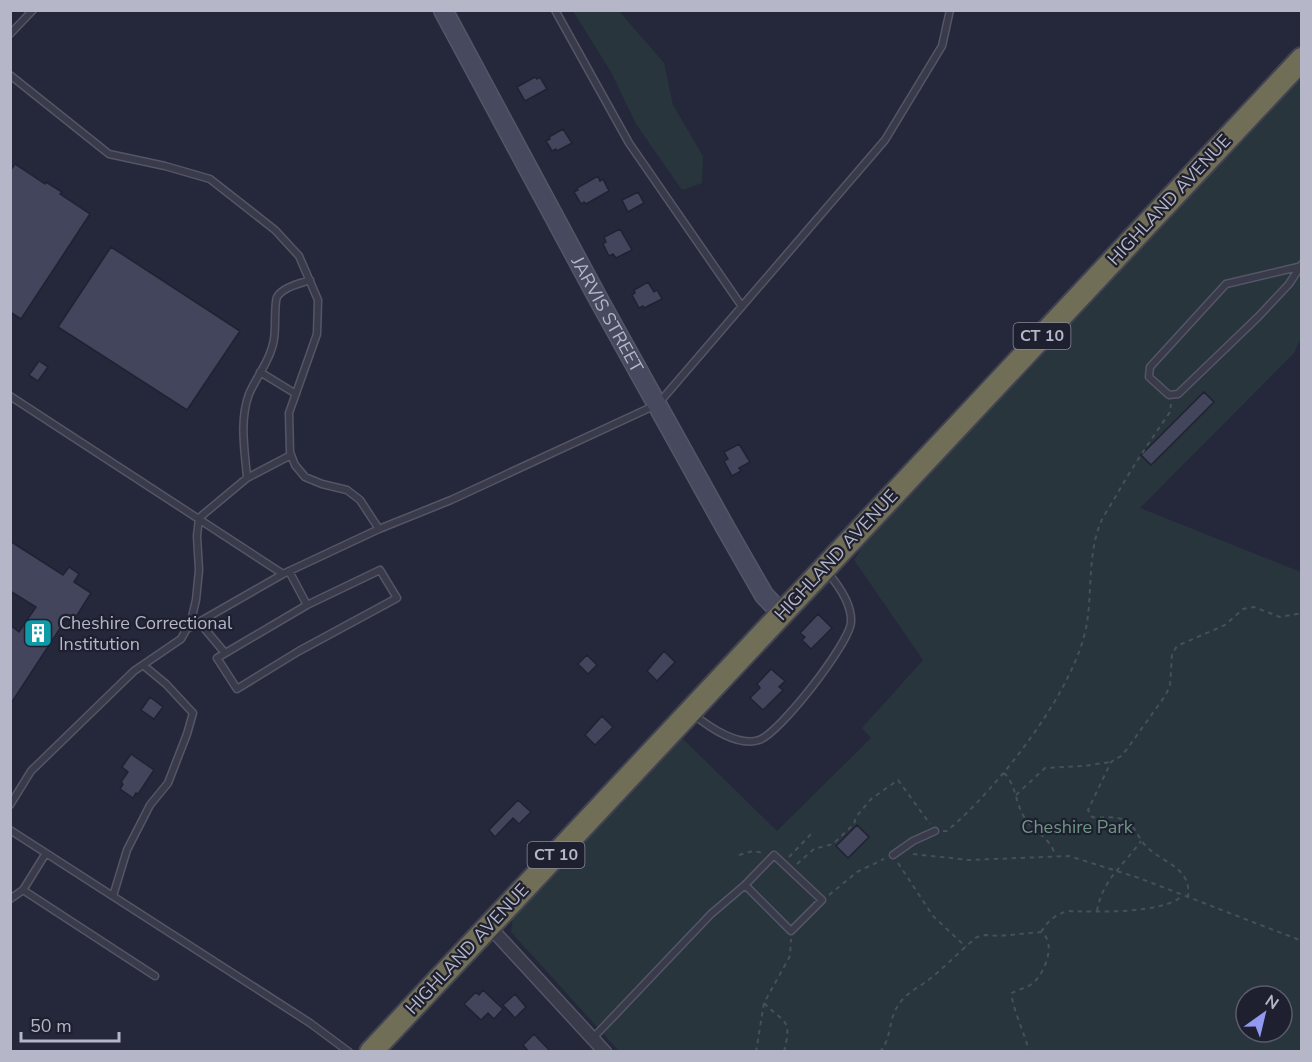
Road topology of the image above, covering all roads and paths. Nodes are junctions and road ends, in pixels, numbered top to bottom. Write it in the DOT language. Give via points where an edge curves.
graph roads {
  1 [pos="443,10"];
  2 [pos="555,10"];
  3 [pos="950,10"];
  4 [pos="32,11"];
  5 [pos="10,34"];
  6 [pos="1302,59"];
  7 [pos="10,75"];
  8 [pos="1300,266"];
  9 [pos="310,280"];
  10 [pos="741,305"];
  11 [pos="260,372"];
  12 [pos="296,394"];
  13 [pos="10,396"];
  14 [pos="1173,396"];
  15 [pos="658,404"];
  16 [pos="291,455"];
  17 [pos="247,478"];
  18 [pos="199,518"];
  19 [pos="379,529"];
  20 [pos="824,568"];
  21 [pos="286,572"];
  22 [pos="307,605"];
  23 [pos="782,613"];
  24 [pos="1302,613"];
  25 [pos="200,622"];
  26 [pos="186,629"];
  27 [pos="225,653"];
  28 [pos="143,665"];
  29 [pos="690,712"];
  30 [pos="1111,762"];
  31 [pos="1004,773"];
  32 [pos="1016,795"];
  33 [pos="10,805"];
  34 [pos="10,830"];
  35 [pos="814,831"];
  36 [pos="935,831"];
  37 [pos="1141,841"];
  38 [pos="46,853"];
  39 [pos="739,855"];
  40 [pos="893,855"];
  41 [pos="1055,855"];
  42 [pos="772,858"];
  43 [pos="782,863"];
  44 [pos="790,870"];
  45 [pos="1116,870"];
  46 [pos="745,885"];
  47 [pos="23,890"];
  48 [pos="113,896"];
  49 [pos="1182,896"];
  50 [pos="1188,898"];
  51 [pos="10,899"];
  52 [pos="822,900"];
  53 [pos="1096,911"];
  54 [pos="489,926"];
  55 [pos="791,931"];
  56 [pos="1041,932"];
  57 [pos="1302,941"];
  58 [pos="966,947"];
  59 [pos="155,976"];
  60 [pos="764,1003"];
  61 [pos="593,1038"];
  62 [pos="350,1052"];
  63 [pos="371,1052"];
  64 [pos="605,1052"];
  65 [pos="756,1052"];
  66 [pos="784,1052"];
  67 [pos="880,1052"];
  68 [pos="1029,1052"];
  1 -- 15 [label="street, JARVIS STREET"];
  2 -- 10 [label="lane" via="629,143"];
  3 -- 10 [label="lane" via="942,46 885,140"];
  4 -- 5 [label="lane"];
  6 -- 20 [label="highway, HIGHLAND AVENUE / CT 10"];
  7 -- 9 [label="lane" via="109,154 210,179 275,230 299,256"];
  8 -- 14 [label="lane" via="1258,317"];
  8 -- 14 [label="lane" via="1236,281 1220,289 1148,371 1161,389"];
  9 -- 11 [label="lane" via="278,296 274,342"];
  9 -- 12 [label="lane" via="318,300 317,334"];
  10 -- 15 [label="lane"];
  11 -- 12 [label="lane"];
  11 -- 17 [label="lane" via="245,411"];
  12 -- 16 [label="lane" via="289,413"];
  13 -- 18 [label="lane"];
  14 -- 31 [label="path" via="1170,412 1101,522 1091,570 1087,623 1072,669"];
  15 -- 19 [label="lane"];
  15 -- 23 [label="street, JARVIS STREET" via="760,589"];
  16 -- 17 [label="lane"];
  16 -- 19 [label="lane" via="305,477 347,490 360,500"];
  17 -- 18 [label="lane"];
  18 -- 21 [label="lane"];
  18 -- 26 [label="lane" via="196,600"];
  19 -- 21 [label="lane"];
  20 -- 23 [label="highway, HIGHLAND AVENUE / CT 10"];
  20 -- 29 [label="lane" via="848,603 851,623 842,643 802,699 761,740 738,740"];
  21 -- 22 [label="lane"];
  21 -- 25 [label="lane"];
  22 -- 27 [label="lane"];
  22 -- 27 [label="lane" via="380,570 397,598 237,689 217,658"];
  23 -- 29 [label="highway, HIGHLAND AVENUE / CT 10"];
  24 -- 30 [label="path" via="1280,616 1254,607 1243,609 1225,625 1177,646 1165,696 1128,749"];
  25 -- 26 [label="lane"];
  25 -- 27 [label="lane"];
  26 -- 28 [label="lane" via="181,639"];
  28 -- 33 [label="lane" via="31,771"];
  28 -- 48 [label="lane" via="193,713 168,783 150,805 127,850"];
  29 -- 54 [label="highway, HIGHLAND AVENUE / CT 10"];
  30 -- 32 [label="path" via="1045,768"];
  30 -- 37 [label="path" via="1088,810 1090,815 1125,820"];
  31 -- 32 [label="path"];
  31 -- 36 [label="path" via="969,813 947,831"];
  32 -- 41 [label="path" via="1023,816 1049,842"];
  34 -- 38 [label="lane"];
  35 -- 43 [label="path"];
  36 -- 40 [label="lane"];
  36 -- 44 [label="path" via="898,780 871,799 854,824 833,844 814,849"];
  37 -- 45 [label="path"];
  37 -- 50 [label="path" via="1178,869 1188,884"];
  38 -- 47 [label="lane"];
  38 -- 48 [label="lane"];
  39 -- 42 [label="path" via="761,851"];
  40 -- 41 [label="path" via="969,860"];
  40 -- 52 [label="path" via="857,872"];
  40 -- 58 [label="path" via="933,916"];
  41 -- 45 [label="path"];
  42 -- 43 [label="lane" via="774,855"];
  42 -- 46 [label="lane"];
  43 -- 44 [label="lane"];
  44 -- 52 [label="lane"];
  45 -- 49 [label="path"];
  45 -- 53 [label="path"];
  46 -- 55 [label="lane"];
  46 -- 61 [label="lane" via="711,914"];
  47 -- 51 [label="lane"];
  47 -- 59 [label="lane"];
  48 -- 62 [label="lane"];
  49 -- 50 [label="path"];
  49 -- 53 [label="path" via="1160,906"];
  50 -- 57 [label="path"];
  52 -- 55 [label="lane"];
  53 -- 56 [label="path" via="1058,914"];
  54 -- 61 [label="street"];
  54 -- 63 [label="highway, HIGHLAND AVENUE / CT 10"];
  55 -- 60 [label="path" via="790,956"];
  56 -- 58 [label="path" via="985,935"];
  56 -- 68 [label="path" via="1049,942 1042,971 1032,985 1012,993 1011,999"];
  58 -- 67 [label="path" via="900,1002"];
  60 -- 65 [label="path"];
  60 -- 66 [label="path" via="786,1023"];
  61 -- 64 [label="street"];
}
